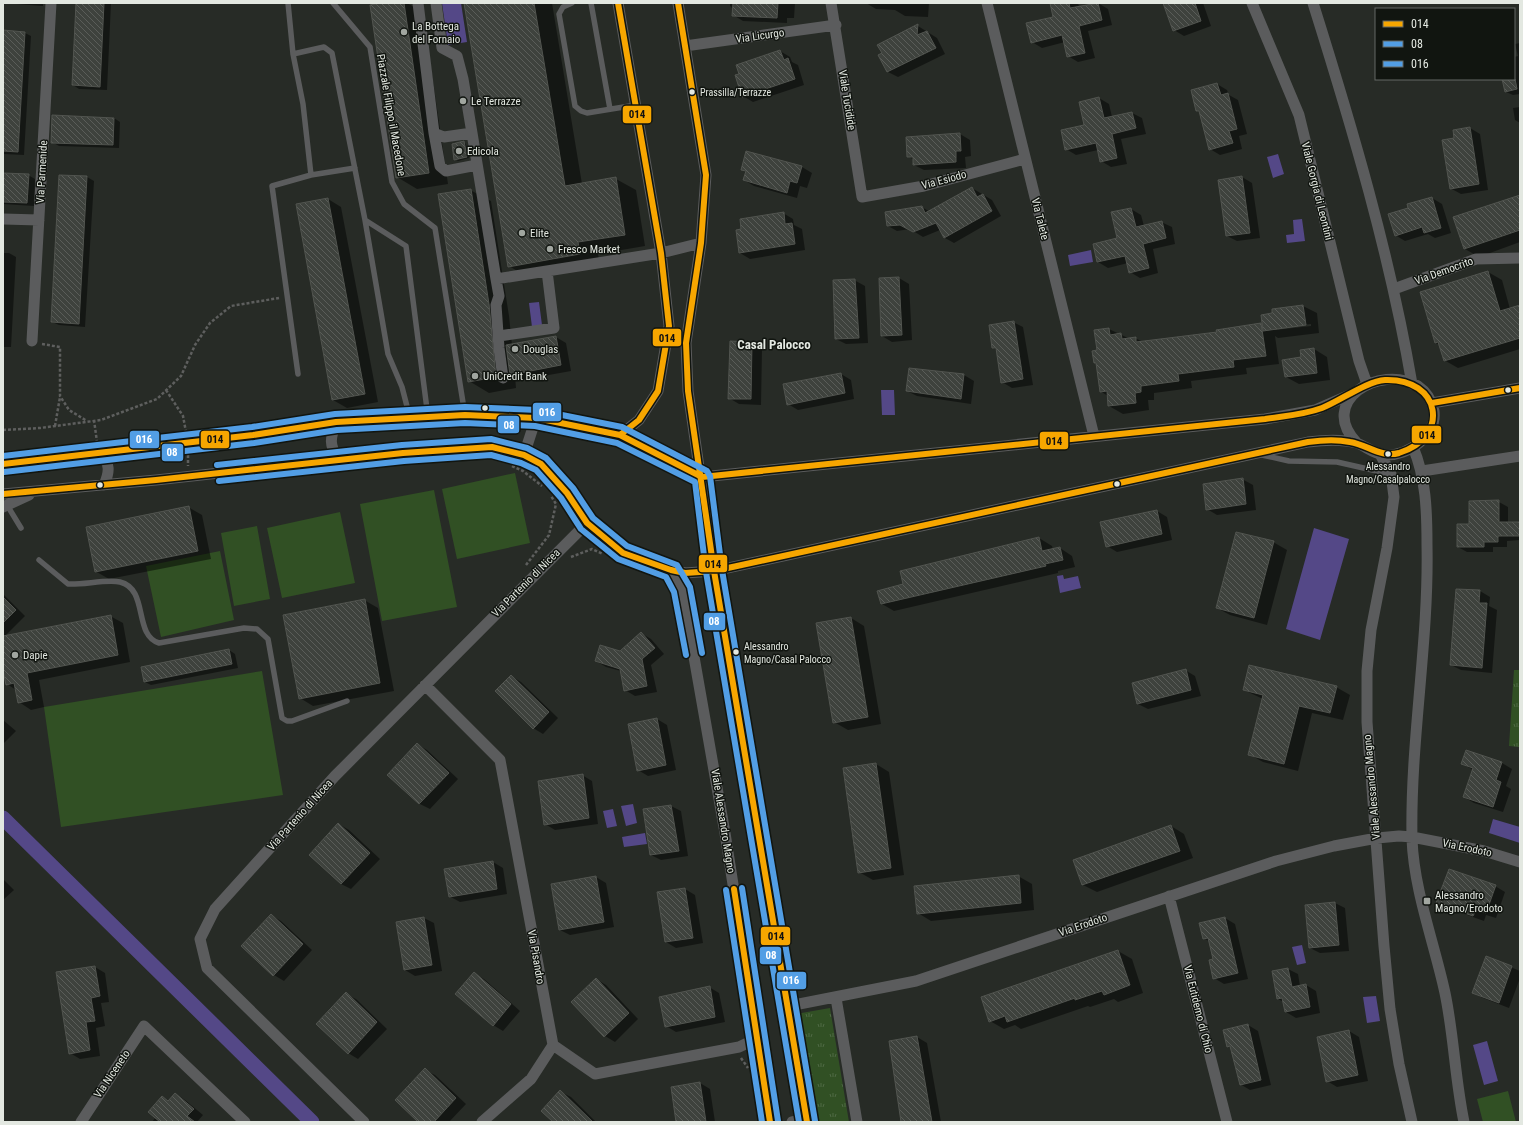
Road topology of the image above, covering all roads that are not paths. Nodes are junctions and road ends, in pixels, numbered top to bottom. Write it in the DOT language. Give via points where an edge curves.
graph roads {
  1 [pos="51,3"];
  2 [pos="288,3"];
  3 [pos="333,3"];
  4 [pos="418,3"];
  5 [pos="436,3"];
  6 [pos="572,3"];
  7 [pos="591,3"];
  8 [pos="618,3"];
  9 [pos="678,3"];
  10 [pos="831,3"];
  11 [pos="987,3"];
  12 [pos="1252,3"];
  13 [pos="1313,3"];
  14 [pos="836,25"];
  15 [pos="685,46"];
  16 [pos="293,54"];
  17 [pos="636,105"];
  18 [pos="610,109"];
  19 [pos="434,133"];
  20 [pos="472,133"];
  21 [pos="1025,158"];
  22 [pos="477,165"];
  23 [pos="355,168"];
  24 [pos="311,175"];
  25 [pos="862,197"];
  26 [pos="3,219"];
  27 [pos="39,220"];
  28 [pos="365,220"];
  29 [pos="701,243"];
  30 [pos="661,253"];
  31 [pos="1520,258"];
  32 [pos="547,271"];
  33 [pos="496,279"];
  34 [pos="1394,290"];
  35 [pos="499,336"];
  36 [pos="32,341"];
  37 [pos="298,374"];
  38 [pos="503,378"];
  39 [pos="1367,384"];
  40 [pos="1412,384"];
  41 [pos="1520,388"];
  42 [pos="1354,392"];
  43 [pos="1432,403"];
  44 [pos="465,415"];
  45 [pos="428,417"];
  46 [pos="410,418"];
  47 [pos="536,418"];
  48 [pos="336,422"];
  49 [pos="620,435"];
  50 [pos="1094,436"];
  51 [pos="1357,444"];
  52 [pos="1413,447"];
  53 [pos="101,452"];
  54 [pos="1254,453"];
  55 [pos="1380,454"];
  56 [pos="524,455"];
  57 [pos="1520,456"];
  58 [pos="338,460"];
  59 [pos="3,464"];
  60 [pos="1422,471"];
  61 [pos="1391,474"];
  62 [pos="702,477"];
  63 [pos="104,485"];
  64 [pos="33,493"];
  65 [pos="3,494"];
  66 [pos="5,506"];
  67 [pos="587,523"];
  68 [pos="22,528"];
  69 [pos="39,560"];
  70 [pos="670,570"];
  71 [pos="714,571"];
  72 [pos="425,685"];
  73 [pos="347,701"];
  74 [pos="1412,837"];
  75 [pos="1377,838"];
  76 [pos="1520,862"];
  77 [pos="1169,896"];
  78 [pos="836,998"];
  79 [pos="789,1006"];
  80 [pos="756,1039"];
  81 [pos="553,1045"];
  82 [pos="807,1121"];
  83 [pos="81,1122"];
  84 [pos="244,1122"];
  85 [pos="364,1122"];
  86 [pos="482,1122"];
  87 [pos="770,1122"];
  88 [pos="792,1122"];
  89 [pos="857,1122"];
  90 [pos="1227,1122"];
  91 [pos="1412,1122"];
  92 [pos="1464,1122"];
  1 -- 27 [label="street, Via Parmenide"];
  2 -- 16 [label="lane"];
  3 -- 44 [label="lane, Piazzale Filippo il Macedone" via="370,47 392,182 404,204 434,228"];
  4 -- 19 [label="street"];
  5 -- 20 [label="street" via="442,48 457,56"];
  6 -- 18 [label="lane" via="563,7 559,14 575,106 587,112"];
  7 -- 18 [label="lane"];
  8 -- 17 [label="street"];
  9 -- 15 [label="street"];
  10 -- 14 [label="street, Viale Tucidide"];
  11 -- 21 [label="street, Via Talete"];
  12 -- 39 [label="street, Viale Gorgia di Leontini" via="1299,115 1359,362"];
  13 -- 34 [label="street" via="1337,80"];
  14 -- 15 [label="street, Via Licurgo"];
  14 -- 25 [label="street, Viale Tucidide"];
  15 -- 29 [label="street" via="706,175"];
  16 -- 23 [label="lane" via="324,47 332,53"];
  16 -- 24 [label="lane" via="303,104"];
  17 -- 18 [label="lane"];
  17 -- 30 [label="street"];
  19 -- 20 [label="street" via="444,137"];
  19 -- 22 [label="street" via="440,166 446,171"];
  20 -- 22 [label="street"];
  21 -- 25 [label="street, Via Esiodo" via="924,186"];
  21 -- 50 [label="street, Via Talete"];
  22 -- 33 [label="street"];
  23 -- 24 [label="lane"];
  23 -- 28 [label="lane"];
  24 -- 37 [label="lane" via="272,186"];
  26 -- 27 [label="street"];
  27 -- 36 [label="street, Via Parmenide"];
  28 -- 45 [label="lane" via="406,246"];
  28 -- 46 [label="lane" via="388,354 402,387"];
  29 -- 30 [label="street"];
  29 -- 62 [label="street" via="686,343 688,391"];
  30 -- 32 [label="street"];
  30 -- 49 [label="street" via="669,326 658,391 640,420"];
  31 -- 34 [label="street, Via Democrito" via="1476,259"];
  32 -- 33 [label="street"];
  32 -- 35 [label="street" via="554,328"];
  33 -- 35 [label="street" via="499,296 496,305"];
  34 -- 40 [label="street"];
  35 -- 38 [label="street"];
  39 -- 40 [label="street" via="1388,379"];
  39 -- 42 [label="street"];
  40 -- 43 [label="street" via="1424,390"];
  41 -- 43 [label="street"];
  42 -- 50 [label="street" via="1315,410 1265,419"];
  42 -- 51 [label="street" via="1344,416 1348,431"];
  43 -- 52 [label="street" via="1432,425"];
  44 -- 45 [label="street"];
  44 -- 47 [label="street"];
  45 -- 46 [label="street"];
  46 -- 48 [label="street"];
  47 -- 49 [label="street"];
  47 -- 56 [label="street"];
  48 -- 53 [label="street"];
  48 -- 58 [label="street" via="330,438"];
  49 -- 62 [label="street"];
  50 -- 62 [label="street"];
  51 -- 54 [label="street" via="1315,441"];
  51 -- 55 [label="street"];
  52 -- 55 [label="street" via="1398,454"];
  52 -- 60 [label="street"];
  53 -- 59 [label="street"];
  53 -- 63 [label="street" via="109,468"];
  54 -- 61 [label="lane" via="1289,460 1337,462"];
  54 -- 71 [label="street"];
  55 -- 61 [label="street, Viale Alessandro Magno"];
  56 -- 58 [label="street" via="492,447"];
  56 -- 67 [label="street" via="541,464 567,493"];
  57 -- 60 [label="street"];
  58 -- 63 [label="street"];
  60 -- 74 [label="street" via="1427,524 1427,588"];
  61 -- 75 [label="street, Viale Alessandro Magno" via="1394,497 1372,624 1367,670 1367,722"];
  62 -- 71 [label="street"];
  63 -- 64 [label="street"];
  64 -- 65 [label="street"];
  64 -- 66 [label="street"];
  66 -- 68 [label="lane"];
  67 -- 70 [label="street" via="623,553"];
  67 -- 72 [label="street, Via Partenio di Nicea"];
  69 -- 73 [label="lane" via="68,584 120,582 128,586 136,595 148,636 159,643 244,628 257,629 268,639 282,718 286,721"];
  70 -- 71 [label="street" via="685,573"];
  70 -- 80 [label="street, Viale Alessandro Magno" via="679,582 684,600 725,833"];
  71 -- 79 [label="street"];
  72 -- 81 [label="street, Via Pisandro" via="500,760"];
  72 -- 85 [label="street, Via Partenio di Nicea" via="335,776 215,909 200,939 207,968"];
  74 -- 75 [label="street, Via Erodoto"];
  74 -- 76 [label="street, Via Erodoto" via="1484,851"];
  74 -- 92 [label="street" via="1416,875 1448,1010"];
  75 -- 77 [label="street, Via Erodoto" via="1300,854"];
  75 -- 91 [label="street, Viale Alessandro Magno" via="1390,1009"];
  77 -- 78 [label="street, Via Erodoto" via="927,978"];
  77 -- 90 [label="street, Via Eutidemo di Chio"];
  78 -- 79 [label="street, Via Erodoto"];
  78 -- 89 [label="street"];
  79 -- 82 [label="street"];
  80 -- 81 [label="street" via="739,1047 595,1074"];
  80 -- 87 [label="street, Viale Alessandro Magno"];
  81 -- 86 [label="street" via="531,1079"];
  82 -- 88 [label="street"];
  83 -- 84 [label="street, Via Niceneto" via="144,1026"];
}
